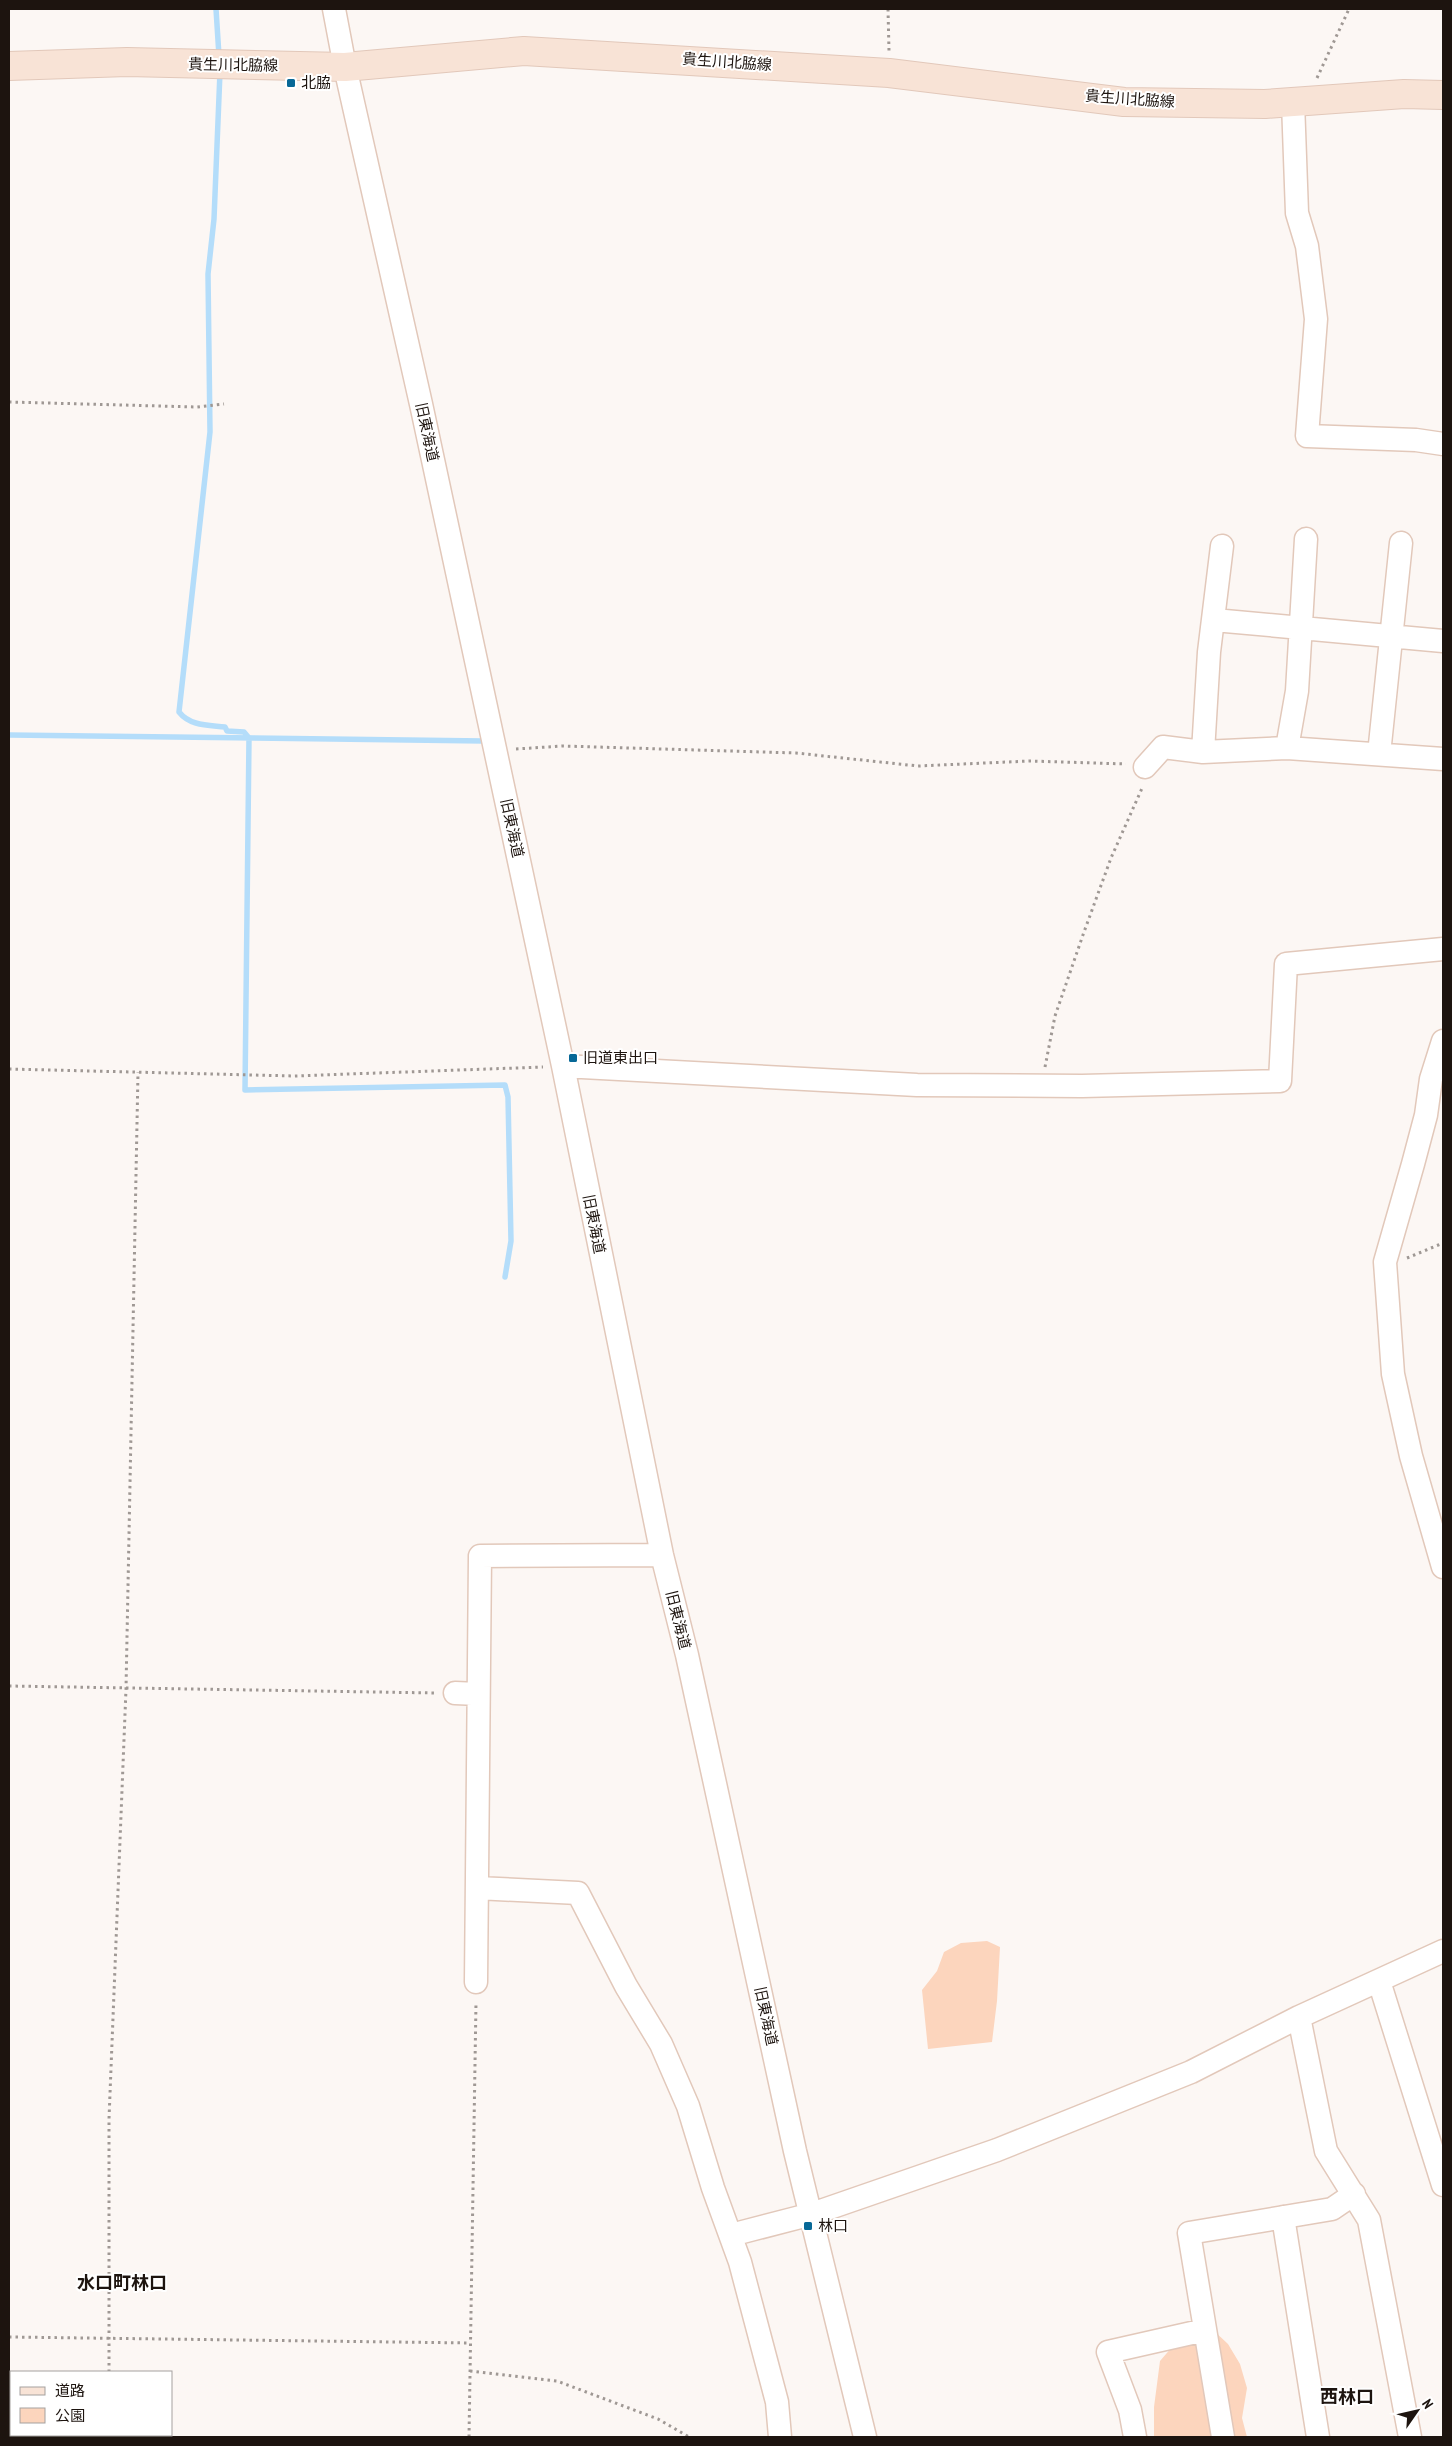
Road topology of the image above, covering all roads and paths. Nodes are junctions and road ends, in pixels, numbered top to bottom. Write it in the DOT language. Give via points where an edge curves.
graph roads {
  1 [pos="334,9"];
  2 [pos="888,9"];
  3 [pos="1349,9"];
  4 [pos="9,66"];
  5 [pos="345,67"];
  6 [pos="889,73"];
  7 [pos="1443,95"];
  8 [pos="1302,101"];
  9 [pos="9,402"];
  10 [pos="224,404"];
  11 [pos="1443,444"];
  12 [pos="1306,540"];
  13 [pos="1401,543"];
  14 [pos="1222,546"];
  15 [pos="1214,620"];
  16 [pos="1300,628"];
  17 [pos="1390,636"];
  18 [pos="1443,640"];
  19 [pos="1287,748"];
  20 [pos="1203,752"];
  21 [pos="496,753"];
  22 [pos="1379,754"];
  23 [pos="1443,759"];
  24 [pos="1146,767"];
  25 [pos="1443,949"];
  26 [pos="1443,1041"];
  27 [pos="562,1066"];
  28 [pos="9,1069"];
  29 [pos="138,1072"];
  30 [pos="1041,1085"];
  31 [pos="1443,1243"];
  32 [pos="1385,1262"];
  33 [pos="662,1555"];
  34 [pos="1443,1567"];
  35 [pos="9,1686"];
  36 [pos="126,1689"];
  37 [pos="455,1693"];
  38 [pos="478,1694"];
  39 [pos="477,1888"];
  40 [pos="1443,1952"];
  41 [pos="1379,1981"];
  42 [pos="476,1982"];
  43 [pos="1299,2017"];
  44 [pos="1443,2185"];
  45 [pos="1354,2194"];
  46 [pos="812,2214"];
  47 [pos="1283,2217"];
  48 [pos="730,2235"];
  49 [pos="1205,2330"];
  50 [pos="9,2337"];
  51 [pos="110,2339"];
  52 [pos="470,2343"];
  53 [pos="109,2371"];
  54 [pos="470,2371"];
  55 [pos="469,2437"];
  56 [pos="689,2437"];
  57 [pos="780,2437"];
  58 [pos="866,2437"];
  59 [pos="1135,2437"];
  60 [pos="1223,2437"];
  61 [pos="1318,2437"];
  62 [pos="1410,2437"];
  1 -- 5 [label="street, 旧東海道"];
  2 -- 6 [label="path"];
  3 -- 8 [label="path"];
  4 -- 5 [label="main road, 貴生川北脇線" via="127,62"];
  5 -- 6 [label="main road, 貴生川北脇線" via="524,51"];
  5 -- 21 [label="street, 旧東海道"];
  6 -- 8 [label="main road, 貴生川北脇線" via="1124,102 1265,104"];
  7 -- 8 [label="main road, 貴生川北脇線" via="1404,94"];
  8 -- 11 [label="street" via="1297,213 1307,246 1316,319 1307,436"];
  9 -- 10 [label="path"];
  12 -- 16 [label="street"];
  13 -- 17 [label="street"];
  14 -- 15 [label="street"];
  15 -- 16 [label="street"];
  15 -- 20 [label="street"];
  16 -- 17 [label="street"];
  16 -- 19 [label="street" via="1297,691"];
  17 -- 18 [label="street"];
  17 -- 22 [label="street"];
  19 -- 20 [label="street"];
  19 -- 22 [label="street"];
  20 -- 24 [label="street" via="1163,747"];
  21 -- 24 [label="path" via="563,746 796,753 918,766 1030,761"];
  21 -- 27 [label="street, 旧東海道"];
  22 -- 23 [label="street"];
  24 -- 30 [label="path" via="1142,788 1111,858 1055,1016"];
  25 -- 30 [label="street" via="1286,964 1280,1081"];
  26 -- 32 [label="street"];
  27 -- 29 [label="path" via="294,1076"];
  27 -- 30 [label="street" via="917,1085"];
  27 -- 33 [label="street, 旧東海道"];
  28 -- 29 [label="path"];
  29 -- 36 [label="path"];
  31 -- 32 [label="path" via="1404,1259"];
  32 -- 34 [label="street" via="1393,1374 1411,1456"];
  33 -- 38 [label="street" via="480,1556"];
  33 -- 46 [label="street, 旧東海道" via="687,1655 795,2151"];
  35 -- 36 [label="path"];
  36 -- 37 [label="path"];
  36 -- 51 [label="path" via="109,2119"];
  37 -- 38 [label="street"];
  38 -- 39 [label="street"];
  39 -- 42 [label="street"];
  39 -- 48 [label="street" via="578,1893 626,1986 661,2044 688,2106"];
  40 -- 41 [label="street"];
  41 -- 43 [label="street"];
  41 -- 44 [label="street"];
  42 -- 52 [label="path"];
  43 -- 45 [label="street" via="1326,2151"];
  43 -- 46 [label="street" via="1192,2072 998,2150"];
  45 -- 47 [label="street" via="1332,2208"];
  45 -- 62 [label="street" via="1369,2220"];
  46 -- 48 [label="street"];
  46 -- 58 [label="street, 旧東海道"];
  47 -- 49 [label="street" via="1189,2233"];
  47 -- 61 [label="street"];
  48 -- 57 [label="street" via="777,2402"];
  49 -- 59 [label="street" via="1108,2352 1130,2410"];
  49 -- 60 [label="street"];
  50 -- 51 [label="path"];
  51 -- 52 [label="path"];
  51 -- 53 [label="path"];
  52 -- 54 [label="path"];
  54 -- 55 [label="path"];
  54 -- 56 [label="path" via="557,2381 658,2419"];
}
